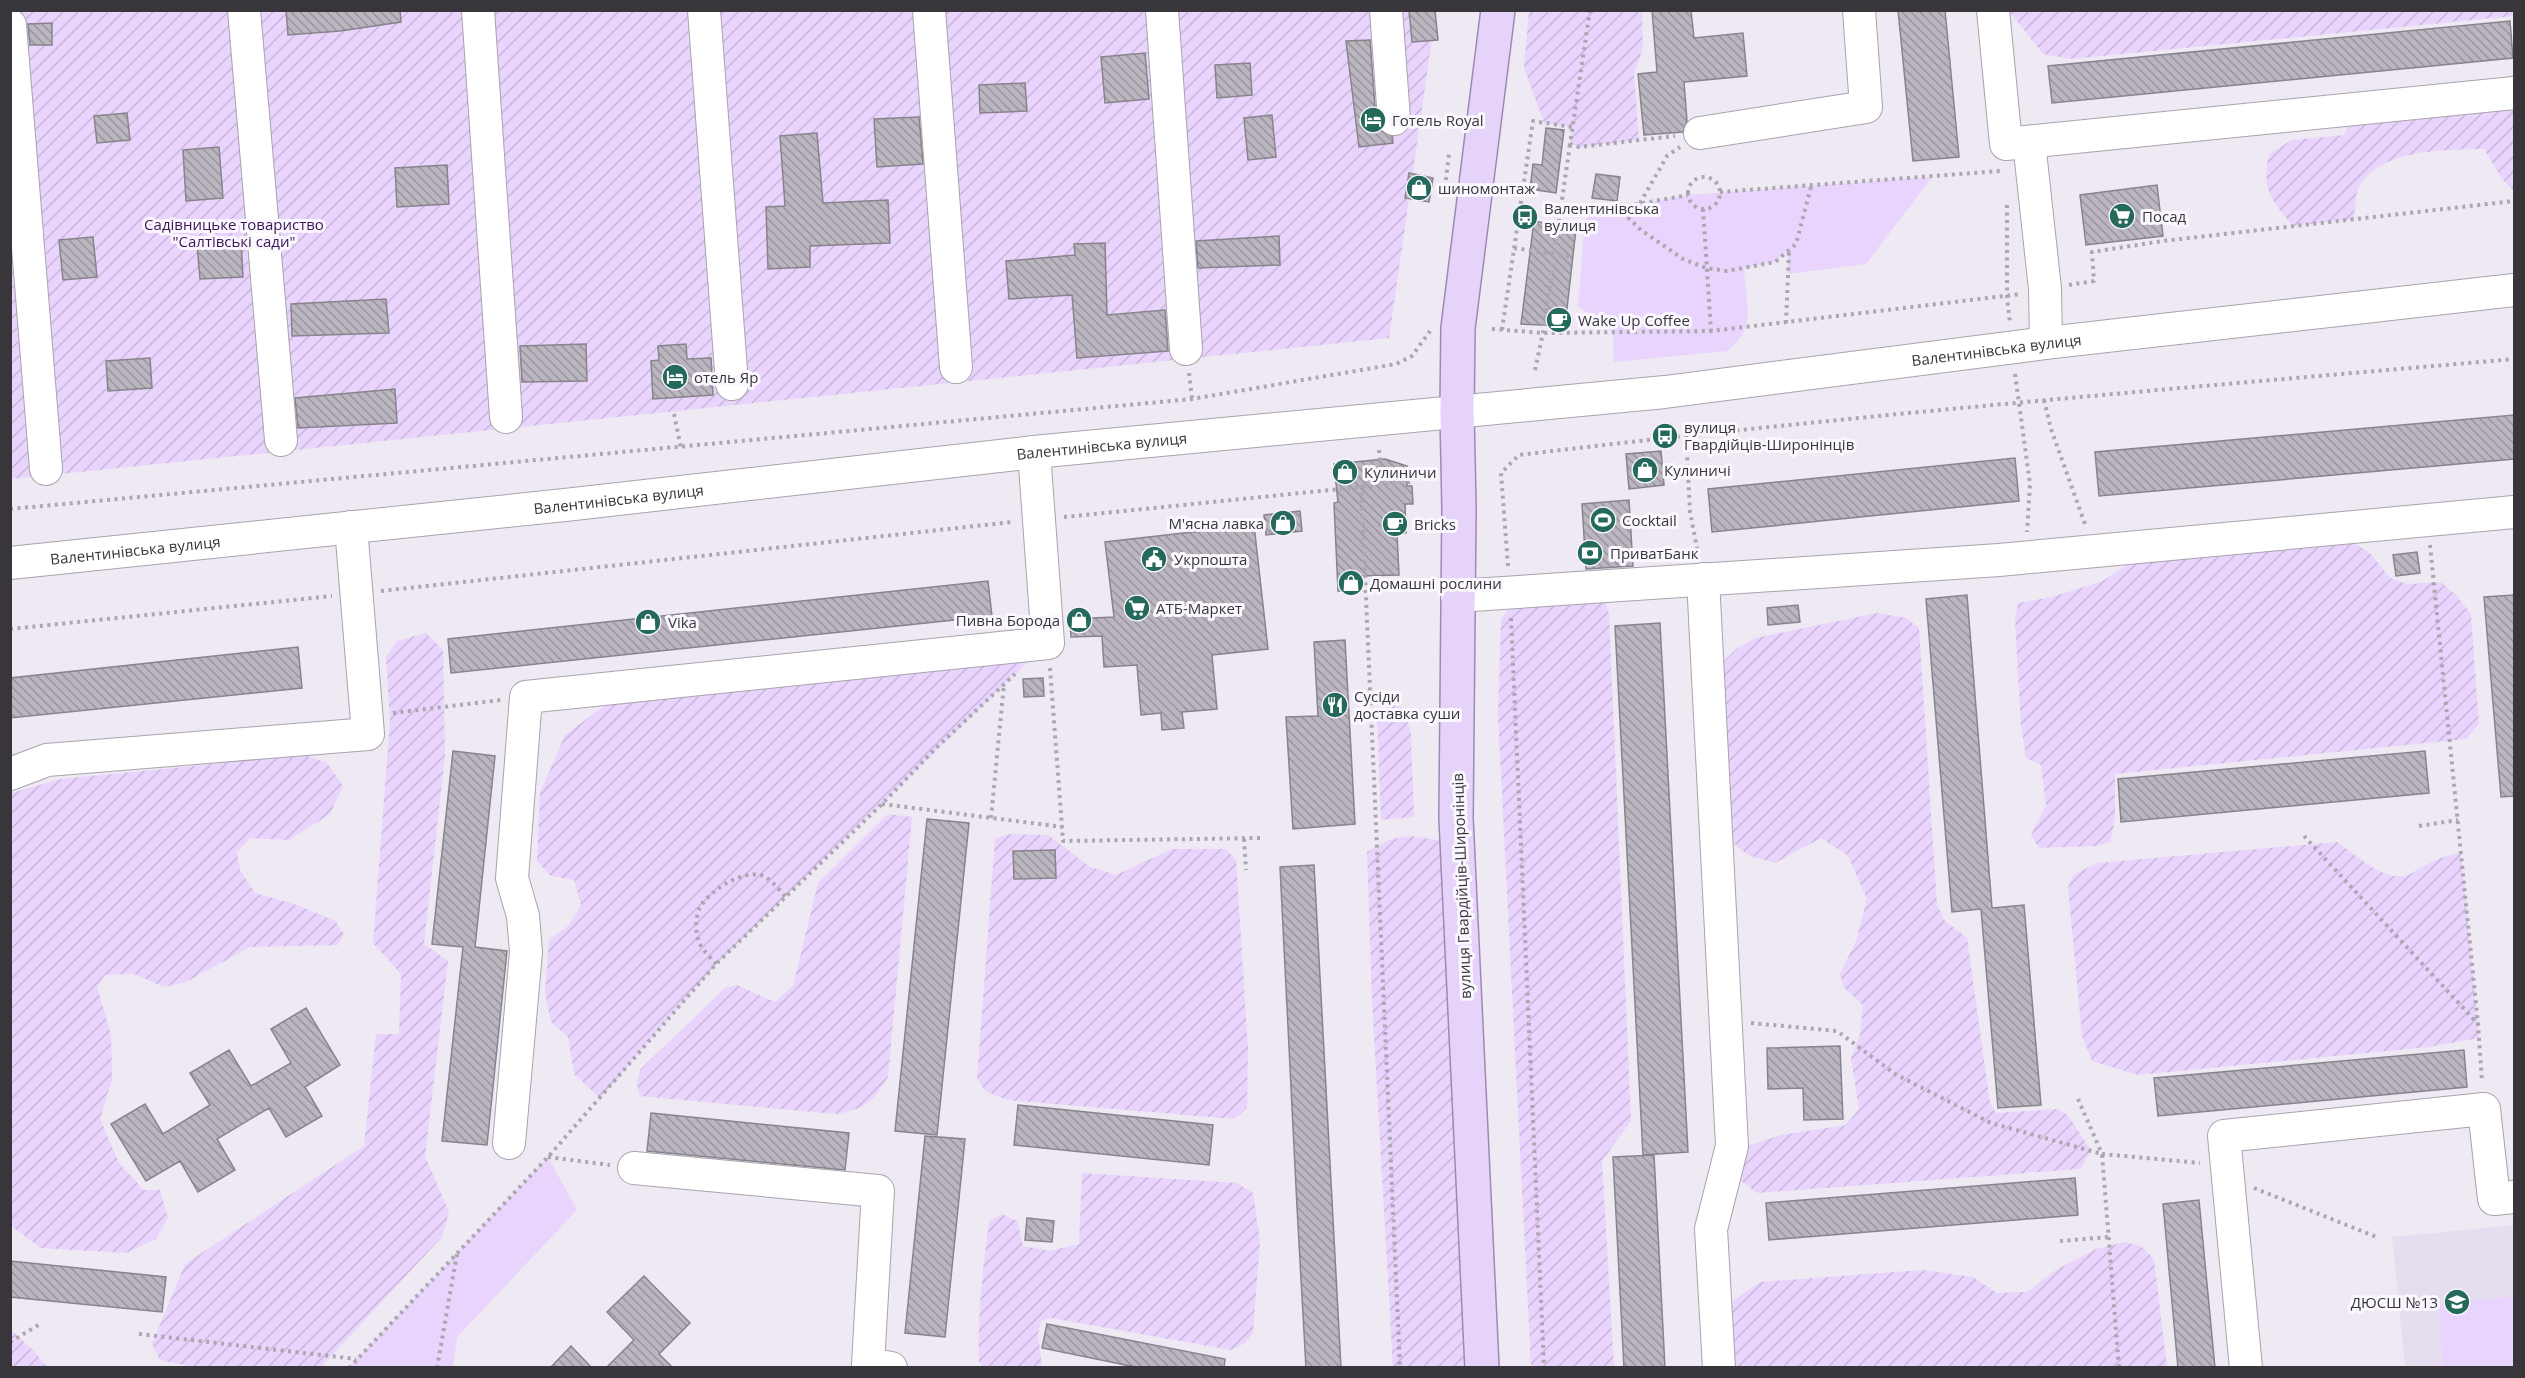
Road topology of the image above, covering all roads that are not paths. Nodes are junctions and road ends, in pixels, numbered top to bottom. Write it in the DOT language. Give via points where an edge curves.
graph roads {
  1 [pos="244,10"];
  2 [pos="478,10"];
  3 [pos="704,10"];
  4 [pos="929,10"];
  5 [pos="1162,10"];
  6 [pos="1386,10"];
  7 [pos="1498,10"];
  8 [pos="1859,10"];
  9 [pos="1993,10"];
  10 [pos="10,25"];
  11 [pos="2514,93"];
  12 [pos="1394,119"];
  13 [pos="1700,133"];
  14 [pos="2018,143"];
  15 [pos="2514,290"];
  16 [pos="2046,344"];
  17 [pos="1186,349"];
  18 [pos="956,367"];
  19 [pos="732,384"];
  20 [pos="1457,412"];
  21 [pos="506,417"];
  22 [pos="281,440"];
  23 [pos="1034,452"];
  24 [pos="46,469"];
  25 [pos="2514,512"];
  26 [pos="351,527"];
  27 [pos="10,563"];
  28 [pos="1703,579"];
  29 [pos="1457,596"];
  30 [pos="10,774"];
  31 [pos="509,1143"];
  32 [pos="634,1168"];
  33 [pos="2514,1197"];
  34 [pos="891,1368"];
  35 [pos="1482,1368"];
  36 [pos="1719,1368"];
  37 [pos="2246,1368"];
  1 -- 22 [label="street"];
  2 -- 21 [label="street"];
  3 -- 19 [label="street"];
  4 -- 18 [label="street"];
  5 -- 17 [label="street"];
  6 -- 12 [label="street"];
  7 -- 20 [label="main road, вулиця Гвардійців-Широнінців" via="1458,328"];
  8 -- 13 [label="street" via="1866,107"];
  9 -- 14 [label="street"];
  10 -- 24 [label="street"];
  11 -- 14 [label="street"];
  14 -- 16 [label="street" via="2045,289"];
  15 -- 16 [label="street, Валентинівська вулиця"];
  16 -- 20 [label="street, Валентинівська вулиця" via="1665,392"];
  20 -- 23 [label="street, Валентинівська вулиця"];
  20 -- 29 [label="main road, вулиця Гвардійців-Широнінців"];
  23 -- 26 [label="street, Валентинівська вулиця"];
  23 -- 31 [label="street" via="1048,643 526,697 512,878 523,915 526,952"];
  25 -- 28 [label="street" via="2026,557"];
  26 -- 27 [label="street, Валентинівська вулиця"];
  26 -- 30 [label="street" via="368,734 46,760"];
  28 -- 29 [label="street"];
  28 -- 36 [label="street" via="1732,1146 1711,1229"];
  29 -- 35 [label="main road, вулиця Гвардійців-Широнінців" via="1456,818"];
  32 -- 34 [label="street" via="878,1191 868,1364"];
  33 -- 37 [label="street" via="2494,1199 2484,1109 2224,1136"];
}
